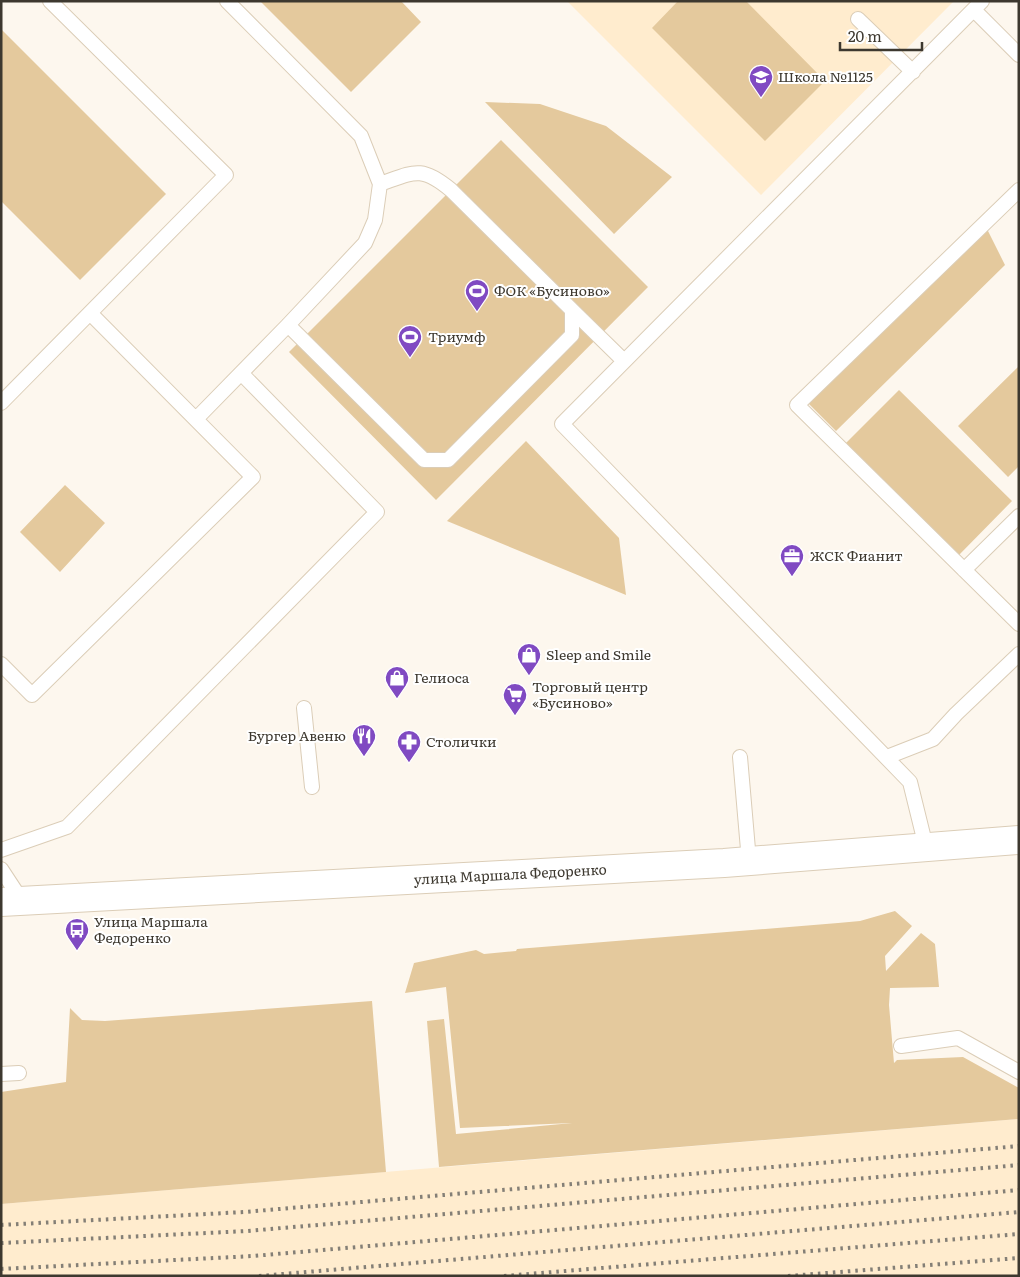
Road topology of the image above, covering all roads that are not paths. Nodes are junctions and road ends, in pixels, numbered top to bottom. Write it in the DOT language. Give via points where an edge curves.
graph roads {
  1 [pos="50,1"];
  2 [pos="227,1"];
  3 [pos="978,6"];
  4 [pos="858,19"];
  5 [pos="1019,55"];
  6 [pos="912,72"];
  7 [pos="380,184"];
  8 [pos="1019,190"];
  9 [pos="572,310"];
  10 [pos="90,313"];
  11 [pos="288,325"];
  12 [pos="624,361"];
  13 [pos="241,373"];
  14 [pos="1,403"];
  15 [pos="196,419"];
  16 [pos="1019,516"];
  17 [pos="964,570"];
  18 [pos="1019,624"];
  19 [pos="1019,654"];
  20 [pos="1,664"];
  21 [pos="304,708"];
  22 [pos="740,757"];
  23 [pos="887,757"];
  24 [pos="312,787"];
  25 [pos="1019,840"];
  26 [pos="926,847"];
  27 [pos="1,850"];
  28 [pos="749,861"];
  29 [pos="1,869"];
  30 [pos="11,902"];
  31 [pos="901,1046"];
  32 [pos="1019,1072"];
  33 [pos="19,1073"];
  34 [pos="1,1074"];
  1 -- 10 [label="lane" via="226,175"];
  2 -- 7 [label="lane" via="361,136"];
  3 -- 5 [label="lane"];
  3 -- 6 [label="lane"];
  4 -- 6 [label="lane"];
  6 -- 12 [label="lane"];
  7 -- 9 [label="lane" via="416,171 436,177"];
  7 -- 11 [label="lane" via="375,220 365,243"];
  8 -- 17 [label="lane" via="797,405"];
  9 -- 11 [label="lane" via="572,335 448,460 424,460"];
  9 -- 12 [label="lane"];
  10 -- 14 [label="lane"];
  10 -- 15 [label="lane"];
  11 -- 13 [label="lane"];
  12 -- 23 [label="lane" via="562,424"];
  13 -- 15 [label="lane"];
  13 -- 27 [label="lane" via="377,512 67,827"];
  15 -- 20 [label="lane" via="253,477 32,695"];
  16 -- 17 [label="lane"];
  17 -- 18 [label="lane"];
  19 -- 23 [label="lane" via="933,739"];
  21 -- 24 [label="lane"];
  22 -- 28 [label="lane"];
  23 -- 26 [label="lane" via="910,782"];
  25 -- 26 [label="street, улица Маршала Федоренко"];
  26 -- 28 [label="street, улица Маршала Федоренко"];
  28 -- 30 [label="street, улица Маршала Федоренко"];
  29 -- 30 [label="lane"];
  31 -- 32 [label="lane" via="958,1038"];
  33 -- 34 [label="lane"];
}
